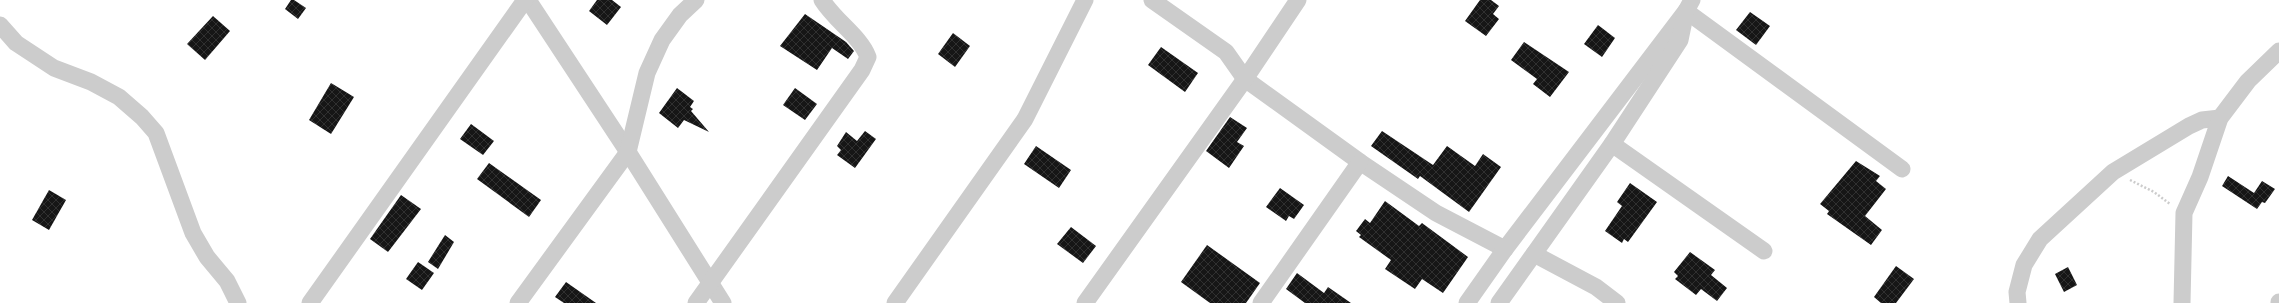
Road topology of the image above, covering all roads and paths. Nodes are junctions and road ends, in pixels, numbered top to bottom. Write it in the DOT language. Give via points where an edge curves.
graph roads {
  1 [pos="525,0"];
  2 [pos="528,0"];
  3 [pos="696,0"];
  4 [pos="822,0"];
  5 [pos="1085,0"];
  6 [pos="1152,0"];
  7 [pos="1298,0"];
  8 [pos="1689,5"];
  9 [pos="0,25"];
  10 [pos="2279,51"];
  11 [pos="1245,79"];
  12 [pos="2220,118"];
  13 [pos="1612,144"];
  14 [pos="628,152"];
  15 [pos="1360,162"];
  16 [pos="1902,169"];
  17 [pos="2113,172"];
  18 [pos="2174,206"];
  19 [pos="1505,249"];
  20 [pos="1764,251"];
  21 [pos="1534,254"];
  22 [pos="710,284"];
  23 [pos="238,303"];
  24 [pos="310,303"];
  25 [pos="518,303"];
  26 [pos="696,303"];
  27 [pos="723,303"];
  28 [pos="895,303"];
  29 [pos="1085,303"];
  30 [pos="1261,303"];
  31 [pos="1468,303"];
  32 [pos="1499,303"];
  33 [pos="1617,303"];
  34 [pos="2018,303"];
  35 [pos="2182,303"];
  1 -- 24 [label="street"];
  2 -- 14 [label="street"];
  3 -- 14 [label="street" via="680,15 659,46 647,73"];
  4 -- 22 [label="street" via="842,26 863,45 868,57 862,70"];
  5 -- 28 [label="street" via="1024,119"];
  6 -- 11 [label="street" via="1226,52"];
  7 -- 11 [label="street"];
  8 -- 13 [label="street" via="1680,40"];
  8 -- 16 [label="street"];
  8 -- 19 [label="street"];
  9 -- 23 [label="street" via="16,43 54,68 91,82 119,97 156,133 193,233 206,257 227,280"];
  10 -- 12 [label="street" via="2248,81"];
  11 -- 15 [label="street"];
  11 -- 29 [label="street"];
  12 -- 17 [label="street" via="2202,120 2189,126"];
  12 -- 35 [label="street" via="2200,177 2184,213"];
  13 -- 20 [label="street"];
  13 -- 21 [label="street"];
  14 -- 22 [label="street"];
  14 -- 25 [label="street"];
  15 -- 19 [label="street" via="1436,213"];
  15 -- 30 [label="street"];
  17 -- 18 [label="path" via="2154,192"];
  17 -- 34 [label="street" via="2040,240 2024,265 2017,292"];
  19 -- 31 [label="street"];
  21 -- 32 [label="street"];
  21 -- 33 [label="street" via="1596,287"];
  22 -- 26 [label="street"];
  22 -- 27 [label="street"];
}
